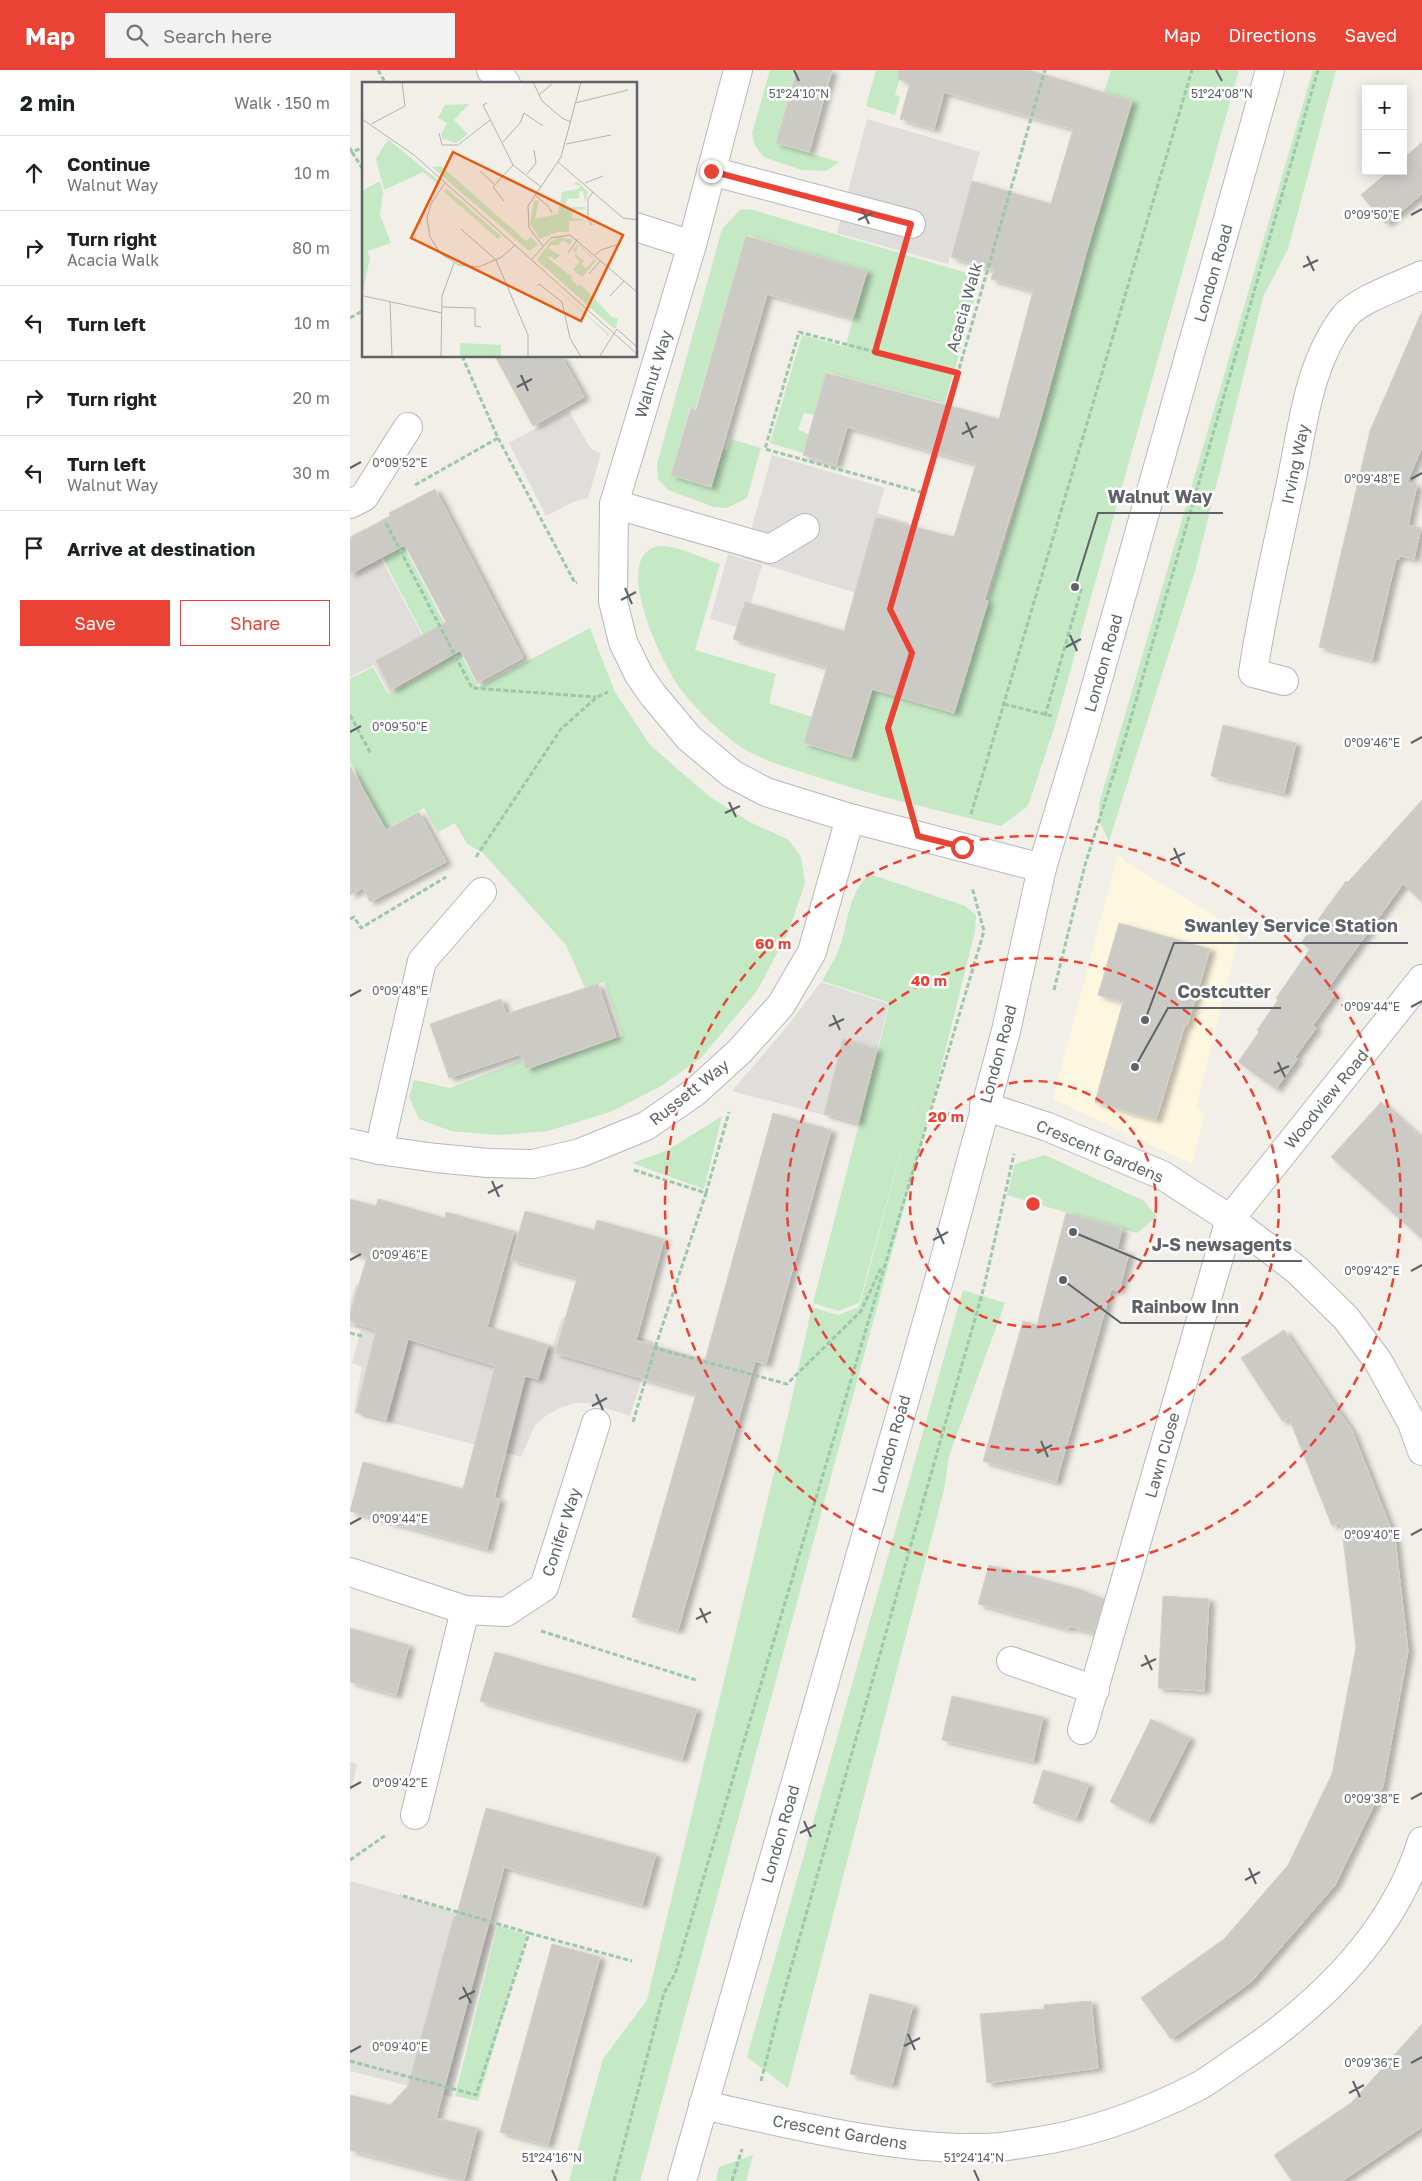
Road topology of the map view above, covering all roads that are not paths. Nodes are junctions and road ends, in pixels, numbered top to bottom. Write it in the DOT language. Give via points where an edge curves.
graph roads {
  1 [pos="491,70"];
  2 [pos="738,70"];
  3 [pos="1270,70"];
  4 [pos="505,82"];
  5 [pos="711,171"];
  6 [pos="911,224"];
  7 [pos="638,228"];
  8 [pos="692,245"];
  9 [pos="1422,275"];
  10 [pos="408,427"];
  11 [pos="359,496"];
  12 [pos="614,504"];
  13 [pos="805,528"];
  14 [pos="1284,681"];
  15 [pos="850,818"];
  16 [pos="1042,868"];
  17 [pos="482,892"];
  18 [pos="1422,979"];
  19 [pos="984,1106"];
  20 [pos="350,1143"];
  21 [pos="379,1150"];
  22 [pos="1230,1219"];
  23 [pos="596,1423"];
  24 [pos="1422,1451"];
  25 [pos="350,1572"];
  26 [pos="465,1610"];
  27 [pos="1011,1661"];
  28 [pos="1095,1690"];
  29 [pos="1082,1730"];
  30 [pos="415,1815"];
  31 [pos="1422,1841"];
  32 [pos="703,2105"];
  33 [pos="682,2181"];
  1 -- 4 [label="street" via="497,71"];
  2 -- 5 [label="street, Walnut Way"];
  3 -- 16 [label="street, London Road" via="1083,734"];
  5 -- 6 [label="street"];
  5 -- 8 [label="street, Walnut Way"];
  7 -- 8 [label="street"];
  8 -- 12 [label="street, Walnut Way"];
  9 -- 14 [label="street, Irving Way" via="1372,297 1346,314 1323,350 1310,390 1259,629 1253,673"];
  10 -- 11 [label="street"];
  12 -- 13 [label="street" via="770,549"];
  12 -- 15 [label="street, Walnut Way" via="614,600 623,642 653,695 689,738 732,774 766,792"];
  15 -- 16 [label="street, Walnut Way"];
  15 -- 21 [label="street, Russett Way" via="812,952 781,1005 740,1051 695,1092 646,1126 580,1153 533,1164 462,1161"];
  16 -- 19 [label="street, London Road" via="1006,1031"];
  17 -- 21 [label="street" via="422,961"];
  18 -- 22 [label="street, Woodview Road"];
  19 -- 22 [label="street, Crescent Gardens" via="1022,1118 1162,1176"];
  19 -- 32 [label="street, London Road" via="940,1273"];
  20 -- 21 [label="street, Russett Way"];
  22 -- 24 [label="street, Crescent Gardens" via="1297,1270 1346,1318 1378,1361 1412,1423"];
  22 -- 28 [label="street, Lawn Close"];
  23 -- 26 [label="street, Conifer Way" via="544,1587 506,1612"];
  25 -- 26 [label="street"];
  26 -- 30 [label="street"];
  27 -- 28 [label="street"];
  28 -- 29 [label="street, Lawn Close"];
  31 -- 32 [label="street, Crescent Gardens" via="1415,1865 1373,1938 1316,2001 1261,2045 1198,2086 1139,2114 1060,2138 987,2148 921,2146"];
  32 -- 33 [label="street, London Road"];
}
